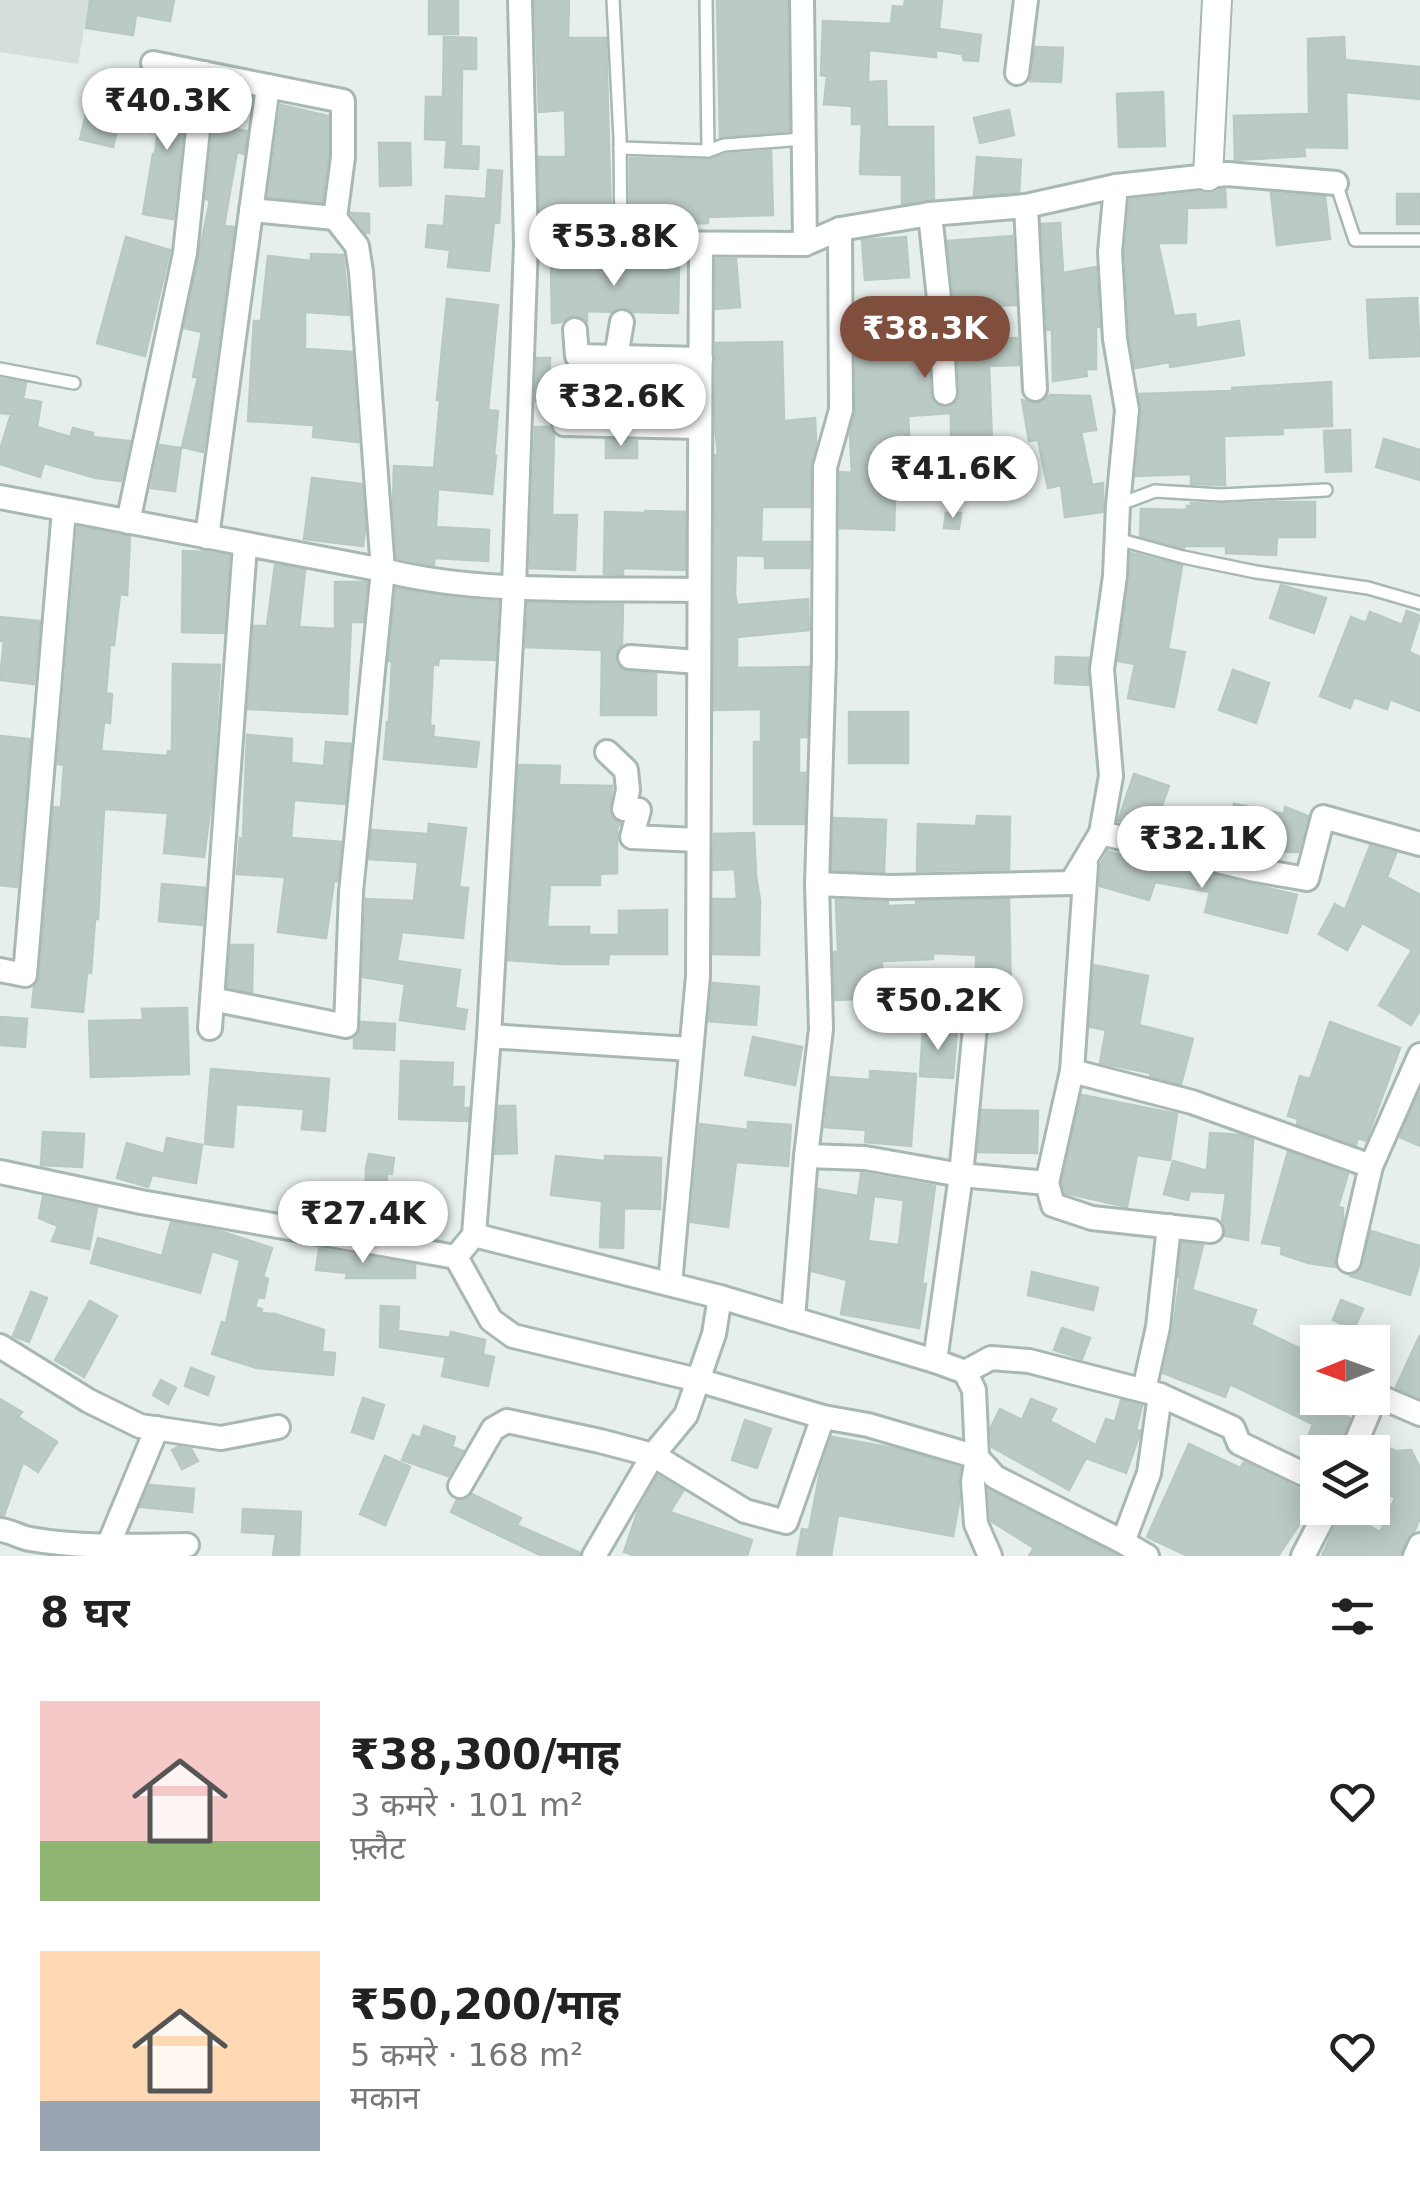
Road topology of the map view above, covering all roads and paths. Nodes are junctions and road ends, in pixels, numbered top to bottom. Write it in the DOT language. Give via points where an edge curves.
graph roads {
  1 [pos="520,0"];
  2 [pos="613,0"];
  3 [pos="706,0"];
  4 [pos="802,0"];
  5 [pos="1026,0"];
  6 [pos="1217,0"];
  7 [pos="152,63"];
  8 [pos="204,73"];
  9 [pos="1017,73"];
  10 [pos="268,86"];
  11 [pos="803,140"];
  12 [pos="620,148"];
  13 [pos="708,151"];
  14 [pos="1208,176"];
  15 [pos="1336,182"];
  16 [pos="1116,186"];
  17 [pos="1026,206"];
  18 [pos="251,210"];
  19 [pos="930,214"];
  20 [pos="335,218"];
  21 [pos="840,229"];
  22 [pos="1420,240"];
  23 [pos="526,243"];
  24 [pos="621,244"];
  25 [pos="702,244"];
  26 [pos="805,244"];
  27 [pos="622,322"];
  28 [pos="574,330"];
  29 [pos="616,356"];
  30 [pos="700,359"];
  31 [pos="0,369"];
  32 [pos="74,383"];
  33 [pos="1035,389"];
  34 [pos="945,393"];
  35 [pos="666,401"];
  36 [pos="564,424"];
  37 [pos="610,425"];
  38 [pos="668,426"];
  39 [pos="700,427"];
  40 [pos="1326,490"];
  41 [pos="0,497"];
  42 [pos="1118,505"];
  43 [pos="64,510"];
  44 [pos="128,522"];
  45 [pos="207,537"];
  46 [pos="1117,539"];
  47 [pos="245,545"];
  48 [pos="383,570"];
  49 [pos="514,586"];
  50 [pos="699,590"];
  51 [pos="1420,603"];
  52 [pos="630,658"];
  53 [pos="699,662"];
  54 [pos="607,752"];
  55 [pos="1101,832"];
  56 [pos="698,840"];
  57 [pos="1420,844"];
  58 [pos="1086,858"];
  59 [pos="817,884"];
  60 [pos="0,970"];
  61 [pos="212,1000"];
  62 [pos="977,1006"];
  63 [pos="210,1028"];
  64 [pos="489,1036"];
  65 [pos="690,1049"];
  66 [pos="1420,1055"];
  67 [pos="1072,1071"];
  68 [pos="806,1156"];
  69 [pos="1372,1166"];
  70 [pos="0,1172"];
  71 [pos="960,1175"];
  72 [pos="1047,1183"];
  73 [pos="1168,1226"];
  74 [pos="1211,1231"];
  75 [pos="474,1235"];
  76 [pos="456,1258"];
  77 [pos="1349,1261"];
  78 [pos="670,1284"];
  79 [pos="720,1297"];
  80 [pos="793,1319"];
  81 [pos="0,1346"];
  82 [pos="934,1361"];
  83 [pos="964,1372"];
  84 [pos="698,1380"];
  85 [pos="1152,1392"];
  86 [pos="1420,1414"];
  87 [pos="822,1417"];
  88 [pos="278,1427"];
  89 [pos="157,1428"];
  90 [pos="1359,1435"];
  91 [pos="654,1456"];
  92 [pos="977,1457"];
  93 [pos="1300,1472"];
  94 [pos="460,1486"];
  95 [pos="1319,1525"];
  96 [pos="0,1530"];
  97 [pos="1124,1542"];
  98 [pos="186,1545"];
  99 [pos="1420,1545"];
  100 [pos="23,1547"];
  101 [pos="107,1551"];
  102 [pos="594,1556"];
  103 [pos="990,1556"];
  104 [pos="1147,1556"];
  105 [pos="1303,1556"];
  106 [pos="1416,1556"];
  1 -- 23 [label="street"];
  2 -- 12 [label="lane"];
  3 -- 13 [label="lane"];
  4 -- 11 [label="street"];
  5 -- 9 [label="street"];
  6 -- 14 [label="street"];
  7 -- 8 [label="street"];
  8 -- 10 [label="street"];
  8 -- 44 [label="street" via="185,253"];
  10 -- 18 [label="street"];
  10 -- 20 [label="street" via="343,100"];
  11 -- 13 [label="lane"];
  11 -- 26 [label="street"];
  12 -- 13 [label="lane"];
  12 -- 24 [label="lane"];
  14 -- 15 [label="street"];
  14 -- 16 [label="street"];
  15 -- 22 [label="lane" via="1355,240"];
  16 -- 17 [label="street"];
  16 -- 42 [label="street" via="1110,252 1127,410"];
  17 -- 19 [label="street"];
  17 -- 33 [label="street"];
  18 -- 20 [label="street"];
  18 -- 45 [label="street"];
  19 -- 21 [label="street"];
  19 -- 34 [label="street"];
  20 -- 48 [label="street" via="356,246 361,272"];
  21 -- 26 [label="street"];
  21 -- 59 [label="street" via="842,410 826,467"];
  23 -- 24 [label="street"];
  23 -- 49 [label="street"];
  24 -- 25 [label="street"];
  25 -- 26 [label="street"];
  25 -- 30 [label="street"];
  27 -- 29 [label="street"];
  28 -- 29 [label="street" via="578,356"];
  29 -- 30 [label="street"];
  29 -- 37 [label="street"];
  30 -- 39 [label="street"];
  31 -- 32 [label="lane"];
  35 -- 38 [label="street"];
  36 -- 37 [label="street"];
  37 -- 38 [label="street"];
  38 -- 39 [label="street"];
  39 -- 50 [label="street"];
  40 -- 42 [label="lane" via="1155,490"];
  41 -- 43 [label="street"];
  42 -- 46 [label="street"];
  43 -- 44 [label="street"];
  43 -- 60 [label="street" via="25,974"];
  44 -- 45 [label="street"];
  45 -- 47 [label="street"];
  46 -- 51 [label="lane"];
  46 -- 55 [label="street" via="1102,669 1112,776"];
  47 -- 48 [label="street"];
  47 -- 61 [label="street"];
  48 -- 49 [label="street"];
  48 -- 61 [label="street" via="351,892 346,1026"];
  49 -- 50 [label="street"];
  49 -- 64 [label="street"];
  50 -- 53 [label="street"];
  52 -- 53 [label="street"];
  53 -- 56 [label="street"];
  54 -- 56 [label="street" via="626,770 624,809 639,810 632,837"];
  55 -- 57 [label="street" via="1308,879 1323,816"];
  55 -- 58 [label="street"];
  56 -- 65 [label="street" via="698,976"];
  58 -- 59 [label="street" via="1071,884"];
  58 -- 67 [label="street"];
  59 -- 68 [label="street" via="821,1028"];
  61 -- 63 [label="street"];
  62 -- 71 [label="street"];
  64 -- 65 [label="street"];
  64 -- 75 [label="street"];
  65 -- 78 [label="street"];
  66 -- 69 [label="street"];
  67 -- 69 [label="street" via="1192,1102"];
  67 -- 72 [label="street"];
  68 -- 71 [label="street" via="866,1158"];
  68 -- 80 [label="street"];
  69 -- 77 [label="street"];
  70 -- 76 [label="street"];
  71 -- 72 [label="street"];
  71 -- 82 [label="street"];
  72 -- 73 [label="street" via="1053,1205 1092,1218"];
  73 -- 74 [label="street"];
  73 -- 85 [label="street"];
  75 -- 76 [label="street"];
  75 -- 78 [label="street"];
  76 -- 84 [label="street" via="492,1320 513,1336"];
  78 -- 79 [label="street"];
  79 -- 80 [label="street"];
  79 -- 84 [label="street"];
  80 -- 82 [label="street"];
  81 -- 89 [label="street" via="89,1401"];
  82 -- 83 [label="street"];
  83 -- 85 [label="street" via="991,1358 1029,1361"];
  83 -- 92 [label="street" via="974,1390"];
  84 -- 87 [label="street"];
  84 -- 91 [label="street" via="686,1414"];
  85 -- 93 [label="street" via="1233,1428 1239,1443"];
  85 -- 97 [label="street" via="1149,1473"];
  86 -- 90 [label="street" via="1376,1395"];
  87 -- 91 [label="street" via="786,1522 745,1510"];
  87 -- 92 [label="street"];
  88 -- 89 [label="street" via="221,1438"];
  89 -- 101 [label="street"];
  91 -- 94 [label="street" via="507,1420 493,1428"];
  91 -- 102 [label="street"];
  92 -- 97 [label="street" via="995,1477"];
  92 -- 103 [label="street" via="976,1524"];
  95 -- 105 [label="street"];
  96 -- 100 [label="street" via="10,1531"];
  97 -- 104 [label="street"];
  98 -- 101 [label="street"];
  99 -- 106 [label="street"];
  100 -- 101 [label="street"];
}
